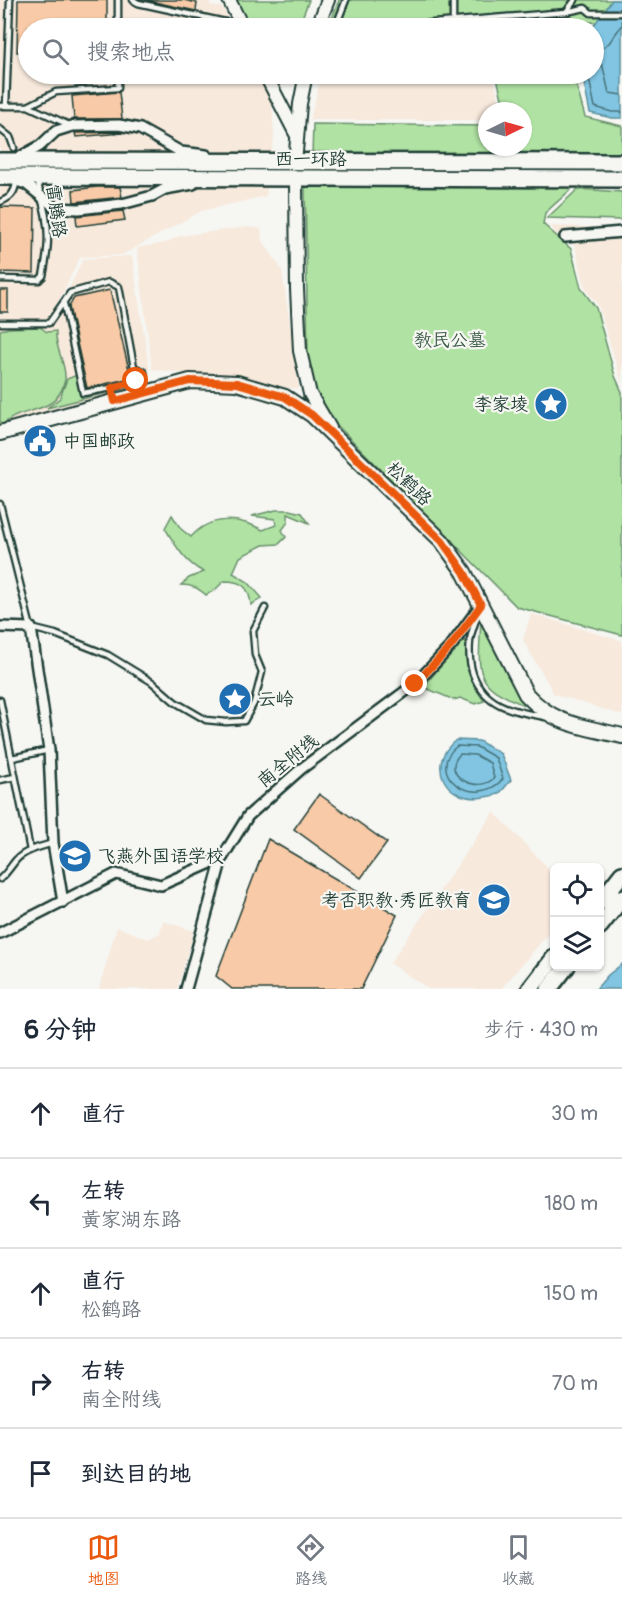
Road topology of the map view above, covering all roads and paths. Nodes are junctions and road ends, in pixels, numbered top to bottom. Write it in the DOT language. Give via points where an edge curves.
graph roads {
  1 [pos="10,0"];
  2 [pos="117,0"];
  3 [pos="133,0"];
  4 [pos="229,0"];
  5 [pos="328,0"];
  6 [pos="346,0"];
  7 [pos="453,0"];
  8 [pos="575,0"];
  9 [pos="566,12"];
  10 [pos="622,13"];
  11 [pos="118,18"];
  12 [pos="203,18"];
  13 [pos="238,18"];
  14 [pos="321,18"];
  15 [pos="339,18"];
  16 [pos="453,18"];
  17 [pos="498,18"];
  18 [pos="0,37"];
  19 [pos="9,37"];
  20 [pos="118,84"];
  21 [pos="270,84"];
  22 [pos="304,84"];
  23 [pos="3,106"];
  24 [pos="28,106"];
  25 [pos="72,126"];
  26 [pos="0,129"];
  27 [pos="296,135"];
  28 [pos="14,148"];
  29 [pos="296,152"];
  30 [pos="259,162"];
  31 [pos="622,162"];
  32 [pos="5,172"];
  33 [pos="38,177"];
  34 [pos="233,178"];
  35 [pos="622,179"];
  36 [pos="296,184"];
  37 [pos="39,195"];
  38 [pos="0,202"];
  39 [pos="622,232"];
  40 [pos="565,237"];
  41 [pos="0,279"];
  42 [pos="64,304"];
  43 [pos="0,323"];
  44 [pos="134,367"];
  45 [pos="145,383"];
  46 [pos="113,395"];
  47 [pos="0,433"];
  48 [pos="341,443"];
  49 [pos="0,504"];
  50 [pos="481,605"];
  51 [pos="265,608"];
  52 [pos="0,627"];
  53 [pos="32,628"];
  54 [pos="0,700"];
  55 [pos="556,720"];
  56 [pos="622,736"];
  57 [pos="49,750"];
  58 [pos="12,758"];
  59 [pos="15,777"];
  60 [pos="0,780"];
  61 [pos="53,843"];
  62 [pos="30,850"];
  63 [pos="222,858"];
  64 [pos="622,874"];
  65 [pos="0,879"];
  66 [pos="604,897"];
  67 [pos="622,898"];
  68 [pos="63,902"];
  69 [pos="604,921"];
  70 [pos="0,933"];
  71 [pos="550,964"];
  72 [pos="563,971"];
  73 [pos="186,989"];
  74 [pos="530,989"];
  75 [pos="549,989"];
  1 -- 19 [label="lane"];
  2 -- 11 [label="lane"];
  3 -- 12 [label="lane"];
  4 -- 13 [label="street"];
  5 -- 14 [label="street"];
  6 -- 15 [label="lane"];
  7 -- 16 [label="lane"];
  8 -- 9 [label="lane"];
  9 -- 10 [label="lane" via="585,8 591,13"];
  9 -- 17 [label="lane"];
  18 -- 19 [label="lane"];
  19 -- 23 [label="lane"];
  20 -- 24 [label="lane" via="118,88 56,92"];
  21 -- 27 [label="street"];
  22 -- 27 [label="street"];
  23 -- 24 [label="lane"];
  24 -- 25 [label="lane"];
  25 -- 30 [label="street" via="119,125 140,129 181,152"];
  25 -- 32 [label="street" via="56,131"];
  26 -- 28 [label="lane" via="10,137"];
  27 -- 29 [label="street"];
  30 -- 31 [label="highway, 西一环路"];
  30 -- 32 [label="highway, 西一环路"];
  32 -- 33 [label="highway, 西一环路"];
  32 -- 37 [label="street"];
  32 -- 38 [label="lane" via="14,191"];
  33 -- 34 [label="highway, 西一环路"];
  33 -- 37 [label="lane, 雷腾路"];
  34 -- 35 [label="highway, 西一环路"];
  34 -- 37 [label="street" via="165,189 122,204 79,209 56,208"];
  36 -- 48 [label="street, 松鹤路" via="300,351 310,394"];
  37 -- 41 [label="lane, 雷腾路" via="49,241 43,276 39,280"];
  39 -- 40 [label="street"];
  42 -- 43 [label="lane" via="50,323"];
  42 -- 44 [label="lane" via="70,293 109,282 119,287"];
  42 -- 46 [label="lane" via="83,393"];
  44 -- 45 [label="lane" via="144,372"];
  44 -- 46 [label="lane" via="136,381"];
  46 -- 47 [label="main road"];
  46 -- 48 [label="main road" via="190,381 237,383 285,397 312,415"];
  48 -- 50 [label="main road, 松鹤路" via="442,541"];
  49 -- 53 [label="lane"];
  50 -- 55 [label="main road, 松鹤路" via="526,694"];
  50 -- 55 [label="lane" via="470,642 471,667 478,686 490,699 511,710"];
  50 -- 63 [label="street, 南全附线" via="451,646 415,684 301,769 248,816"];
  51 -- 53 [label="lane" via="253,630 255,655 262,672 254,703 244,721 206,720 108,655"];
  52 -- 53 [label="street"];
  53 -- 57 [label="street"];
  54 -- 58 [label="lane"];
  55 -- 56 [label="main road, 松鹤路"];
  57 -- 58 [label="lane"];
  57 -- 61 [label="street"];
  58 -- 59 [label="lane"];
  59 -- 60 [label="lane"];
  59 -- 62 [label="lane"];
  61 -- 62 [label="lane"];
  61 -- 68 [label="street"];
  62 -- 65 [label="lane"];
  63 -- 68 [label="street" via="160,885 116,874"];
  63 -- 73 [label="street, 南全附线"];
  64 -- 66 [label="highway"];
  67 -- 69 [label="highway"];
  68 -- 70 [label="street"];
  71 -- 74 [label="highway"];
  72 -- 75 [label="highway"];
}
